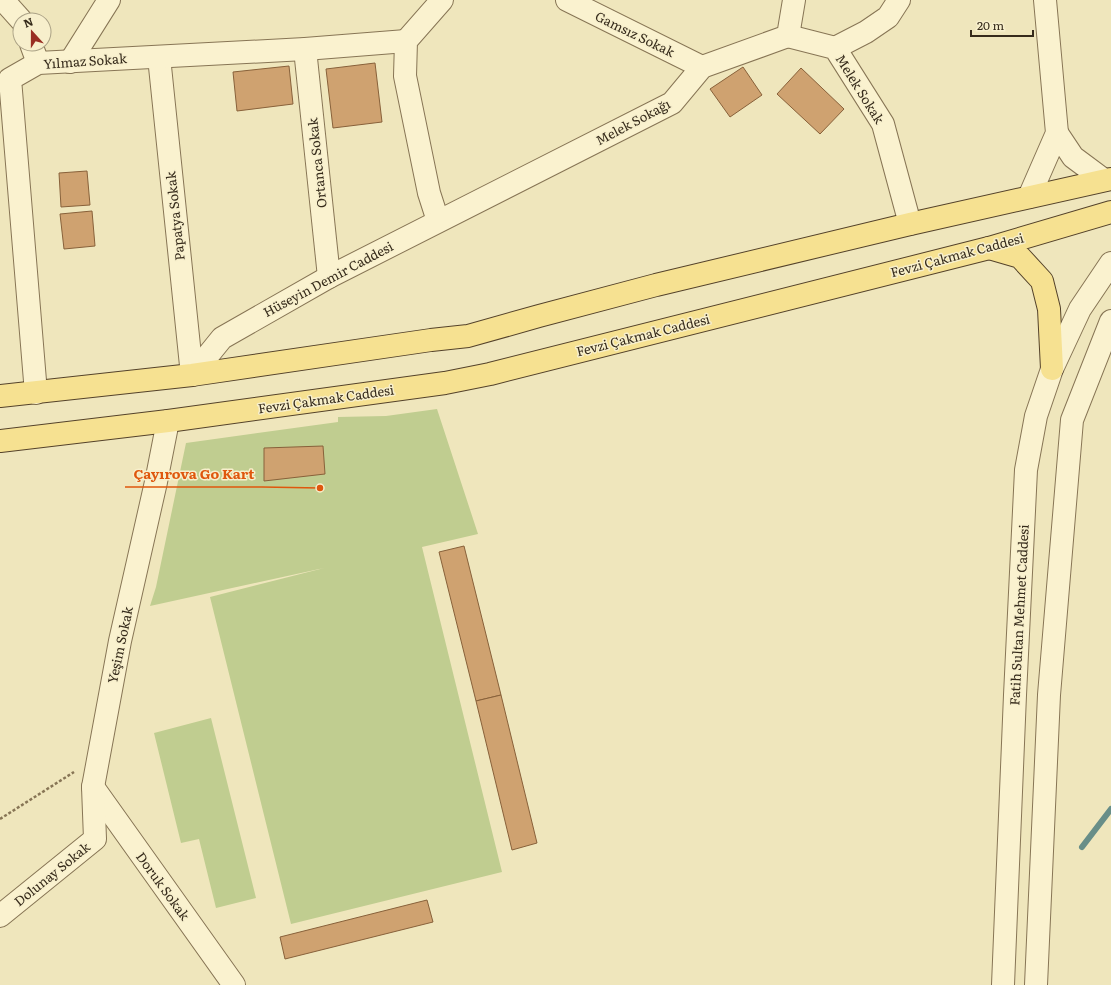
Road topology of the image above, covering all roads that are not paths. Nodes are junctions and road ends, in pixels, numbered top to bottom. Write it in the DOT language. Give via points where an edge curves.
graph roads {
  1 [pos="3,0"];
  2 [pos="109,0"];
  3 [pos="442,0"];
  4 [pos="567,0"];
  5 [pos="794,0"];
  6 [pos="899,0"];
  7 [pos="1045,0"];
  8 [pos="14,12"];
  9 [pos="788,36"];
  10 [pos="406,41"];
  11 [pos="835,48"];
  12 [pos="305,49"];
  13 [pos="35,54"];
  14 [pos="159,57"];
  15 [pos="70,62"];
  16 [pos="702,67"];
  17 [pos="1057,133"];
  18 [pos="1107,179"];
  19 [pos="9,191"];
  20 [pos="1029,197"];
  21 [pos="1111,212"];
  22 [pos="438,221"];
  23 [pos="910,224"];
  24 [pos="989,248"];
  25 [pos="1111,263"];
  26 [pos="329,277"];
  27 [pos="1111,321"];
  28 [pos="1052,369"];
  29 [pos="192,375"];
  30 [pos="36,393"];
  31 [pos="0,396"];
  32 [pos="168,421"];
  33 [pos="0,441"];
  34 [pos="98,757"];
  35 [pos="93,787"];
  36 [pos="0,916"];
  37 [pos="234,985"];
  38 [pos="1003,985"];
  39 [pos="1036,985"];
  1 -- 8 [label="street"];
  2 -- 15 [label="street"];
  3 -- 10 [label="street"];
  4 -- 16 [label="street, Gamsız Sokak"];
  5 -- 9 [label="street"];
  6 -- 11 [label="street" via="888,17"];
  7 -- 17 [label="street"];
  9 -- 11 [label="street, Melek Sokak"];
  9 -- 16 [label="street"];
  10 -- 12 [label="street, Yılmaz Sokak"];
  10 -- 22 [label="street" via="405,76 429,193"];
  11 -- 23 [label="street, Melek Sokak" via="883,124"];
  12 -- 14 [label="street, Yılmaz Sokak"];
  12 -- 26 [label="street, Ortanca Sokak"];
  13 -- 15 [label="street, Yılmaz Sokak"];
  13 -- 19 [label="street, Yılmaz Sokak" via="10,79"];
  14 -- 15 [label="street, Yılmaz Sokak"];
  14 -- 29 [label="street, Papatya Sokak"];
  16 -- 22 [label="street, Melek Sokağı" via="672,103"];
  17 -- 18 [label="street" via="1073,157"];
  17 -- 20 [label="street"];
  18 -- 20 [label="main road"];
  19 -- 30 [label="street, Yılmaz Sokak"];
  20 -- 23 [label="main road"];
  21 -- 24 [label="main road, Fevzi Çakmak Caddesi"];
  22 -- 26 [label="street, Hüseyin Demir Caddesi"];
  23 -- 29 [label="main road" via="656,285 468,336"];
  24 -- 28 [label="main road" via="1020,257 1042,281 1050,309"];
  24 -- 32 [label="main road, Fevzi Çakmak Caddesi" via="490,374 445,383"];
  25 -- 28 [label="street, Fatih Sultan Mehmet Caddesi" via="1080,309"];
  26 -- 29 [label="street, Hüseyin Demir Caddesi" via="222,338"];
  27 -- 39 [label="street" via="1072,420 1049,696"];
  28 -- 38 [label="street, Fatih Sultan Mehmet Caddesi" via="1036,416 1026,470"];
  29 -- 30 [label="main road"];
  30 -- 31 [label="main road"];
  32 -- 33 [label="main road"];
  32 -- 34 [label="street, Yeşim Sokak" via="120,641"];
  34 -- 35 [label="street, Dolunay Sokak"];
  35 -- 36 [label="street, Dolunay Sokak" via="95,839"];
  35 -- 37 [label="street, Doruk Sokak"];
}
